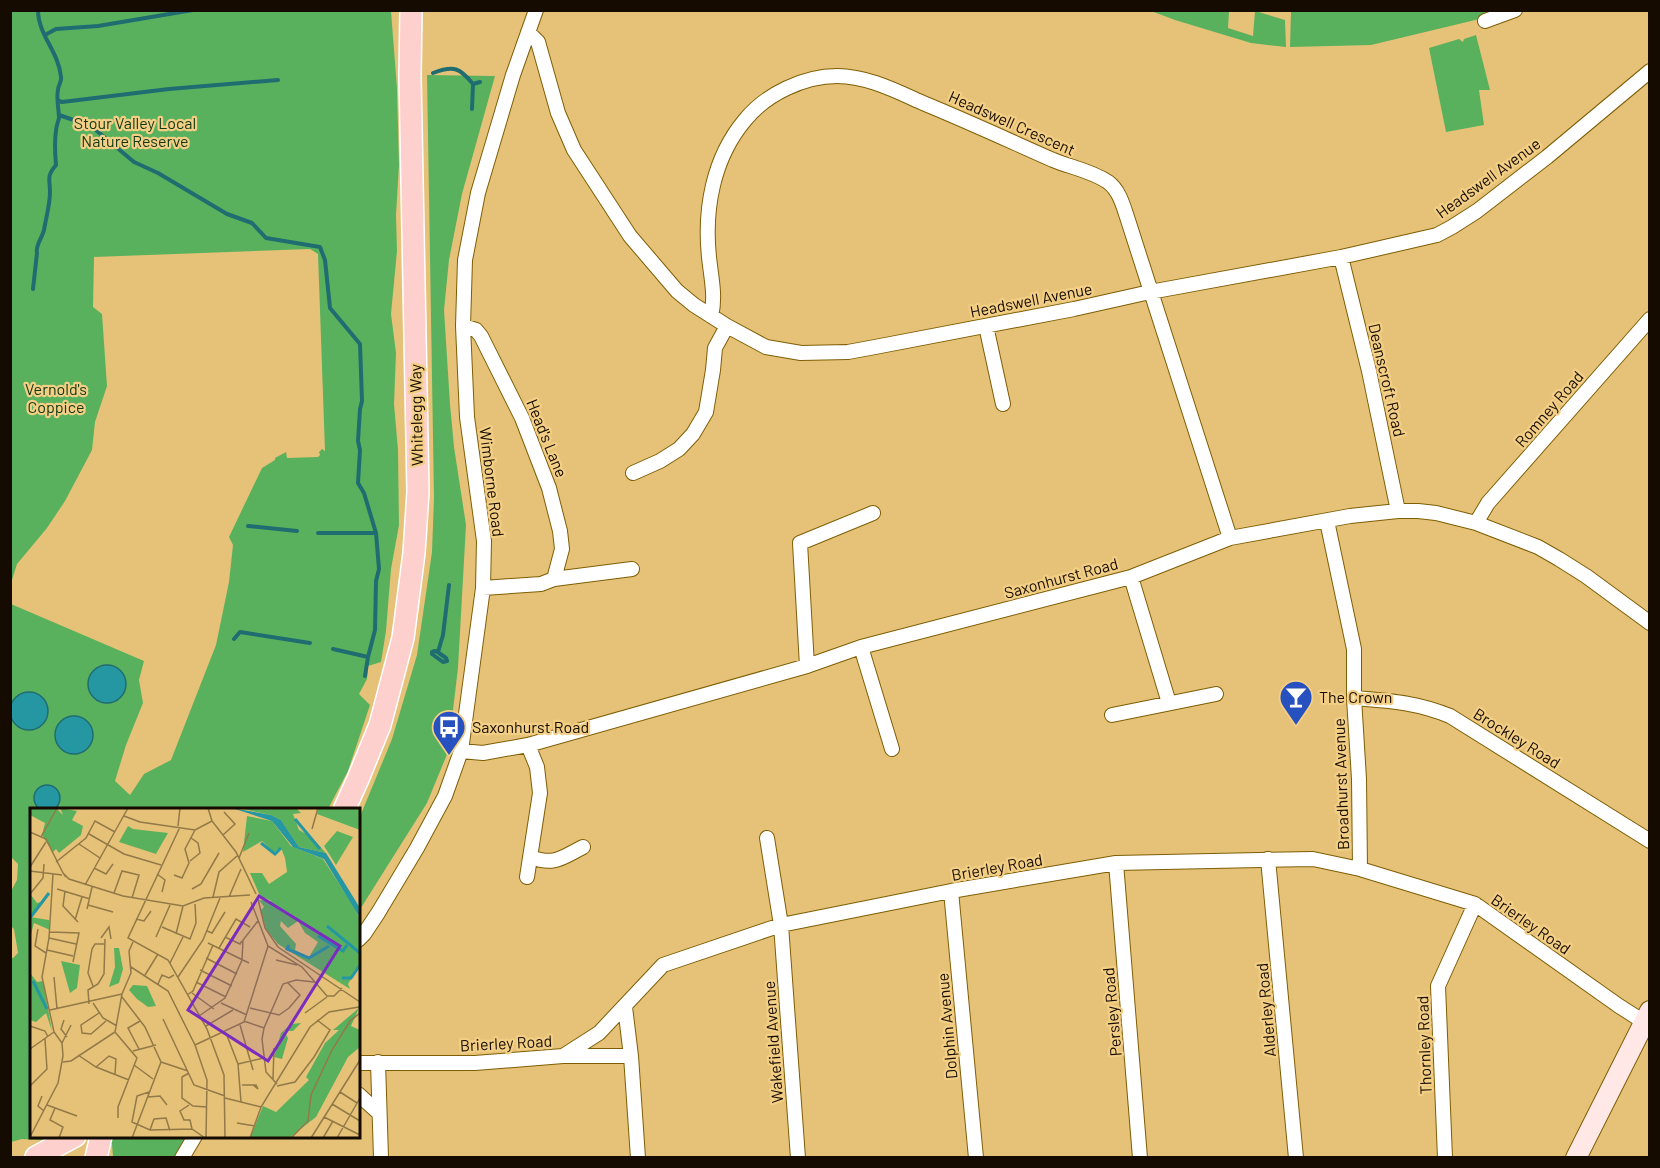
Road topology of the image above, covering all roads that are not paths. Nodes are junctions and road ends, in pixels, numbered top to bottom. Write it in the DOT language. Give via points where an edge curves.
graph roads {
  1 [pos="411,10"];
  2 [pos="536,10"];
  3 [pos="1515,10"];
  4 [pos="1485,21"];
  5 [pos="528,32"];
  6 [pos="1650,70"];
  7 [pos="1341,257"];
  8 [pos="1150,292"];
  9 [pos="711,316"];
  10 [pos="1650,319"];
  11 [pos="463,326"];
  12 [pos="727,326"];
  13 [pos="986,326"];
  14 [pos="1004,404"];
  15 [pos="633,473"];
  16 [pos="1398,511"];
  17 [pos="873,513"];
  18 [pos="1327,521"];
  19 [pos="1476,523"];
  20 [pos="1230,538"];
  21 [pos="632,569"];
  22 [pos="1131,577"];
  23 [pos="554,579"];
  24 [pos="483,588"];
  25 [pos="1648,620"];
  26 [pos="861,647"];
  27 [pos="807,666"];
  28 [pos="1216,694"];
  29 [pos="1354,698"];
  30 [pos="1169,703"];
  31 [pos="1112,715"];
  32 [pos="528,745"];
  33 [pos="892,749"];
  34 [pos="461,751"];
  35 [pos="345,808"];
  36 [pos="767,838"];
  37 [pos="1650,840"];
  38 [pos="583,847"];
  39 [pos="530,857"];
  40 [pos="1268,859"];
  41 [pos="1116,863"];
  42 [pos="1360,869"];
  43 [pos="527,877"];
  44 [pos="951,891"];
  45 [pos="1475,904"];
  46 [pos="781,925"];
  47 [pos="360,938"];
  48 [pos="625,1007"];
  49 [pos="1647,1016"];
  50 [pos="563,1056"];
  51 [pos="631,1056"];
  52 [pos="378,1062"];
  53 [pos="360,1063"];
  54 [pos="360,1096"];
  55 [pos="379,1113"];
  56 [pos="73,1138"];
  57 [pos="100,1138"];
  58 [pos="194,1138"];
  59 [pos="36,1157"];
  60 [pos="70,1158"];
  61 [pos="96,1158"];
  62 [pos="182,1158"];
  63 [pos="381,1158"];
  64 [pos="638,1158"];
  65 [pos="798,1158"];
  66 [pos="976,1158"];
  67 [pos="1140,1158"];
  68 [pos="1296,1158"];
  69 [pos="1445,1158"];
  70 [pos="1576,1158"];
  1 -- 35 [label="main road, Whitelegg Way" via="418,492 414,553 403,638 382,716"];
  2 -- 5 [label="street, Wimborne Road"];
  3 -- 4 [label="street"];
  5 -- 9 [label="street, Headswell Avenue" via="538,42 566,134 595,184 665,279"];
  5 -- 11 [label="street, Wimborne Road" via="478,193 465,260"];
  6 -- 7 [label="street, Headswell Avenue" via="1547,157 1452,227 1419,240"];
  7 -- 8 [label="street, Headswell Avenue"];
  7 -- 16 [label="street, Deanscroft Road"];
  8 -- 9 [label="street, Headswell Crescent" via="1123,206 1109,183 887,87 835,76 811,80 775,94 753,110 730,142 710,198 709,255 714,304"];
  8 -- 13 [label="street, Headswell Avenue"];
  8 -- 20 [label="street, Headswell Crescent"];
  9 -- 12 [label="street, Headswell Avenue"];
  10 -- 19 [label="street, Romney Road" via="1488,503"];
  11 -- 23 [label="street, Head's Lane" via="481,336 522,418 549,488 562,549"];
  11 -- 24 [label="street, Wimborne Road" via="467,417 484,541"];
  12 -- 13 [label="street, Headswell Avenue" via="766,347 801,353 848,351"];
  12 -- 15 [label="street" via="715,348 706,412 693,434 679,449"];
  13 -- 14 [label="street"];
  16 -- 18 [label="street, Saxonhurst Road"];
  16 -- 19 [label="street, Saxonhurst Road" via="1436,513"];
  17 -- 27 [label="street" via="800,543"];
  18 -- 20 [label="street, Saxonhurst Road"];
  18 -- 29 [label="street, Broadhurst Avenue" via="1354,649"];
  19 -- 25 [label="street, Saxonhurst Road" via="1545,550"];
  20 -- 22 [label="street, Saxonhurst Road"];
  21 -- 23 [label="street"];
  22 -- 26 [label="street, Saxonhurst Road"];
  22 -- 30 [label="street"];
  23 -- 24 [label="street" via="541,584"];
  24 -- 34 [label="street, Wimborne Road"];
  26 -- 27 [label="street, Saxonhurst Road"];
  26 -- 33 [label="street"];
  27 -- 32 [label="street, Saxonhurst Road"];
  28 -- 30 [label="street"];
  29 -- 37 [label="street, Brockley Road" via="1405,702 1450,716"];
  29 -- 42 [label="street, Broadhurst Avenue"];
  30 -- 31 [label="street"];
  32 -- 34 [label="street, Saxonhurst Road" via="483,753"];
  32 -- 39 [label="street" via="537,767 540,793"];
  34 -- 47 [label="street, Wimborne Road" via="445,796 417,848"];
  36 -- 46 [label="street, Wakefield Avenue"];
  38 -- 39 [label="street" via="549,862"];
  39 -- 43 [label="street"];
  40 -- 41 [label="street, Brierley Road"];
  40 -- 42 [label="street, Brierley Road" via="1313,859"];
  40 -- 68 [label="street, Alderley Road"];
  41 -- 44 [label="street, Brierley Road"];
  41 -- 67 [label="street, Persley Road"];
  42 -- 45 [label="street, Brierley Road"];
  44 -- 46 [label="street, Brierley Road"];
  44 -- 66 [label="street, Dolphin Avenue"];
  45 -- 49 [label="street, Brierley Road" via="1619,1006"];
  45 -- 69 [label="street, Thornley Road" via="1438,986"];
  46 -- 48 [label="street, Brierley Road" via="663,965"];
  46 -- 65 [label="street, Wakefield Avenue"];
  48 -- 50 [label="street, Brierley Road" via="599,1034"];
  48 -- 51 [label="street"];
  49 -- 70 [label="street"];
  50 -- 51 [label="street"];
  50 -- 52 [label="street, Brierley Road" via="475,1063"];
  51 -- 64 [label="street"];
  52 -- 53 [label="street, Brierley Road"];
  52 -- 55 [label="street"];
  54 -- 55 [label="street"];
  55 -- 63 [label="street"];
  56 -- 59 [label="main road"];
  57 -- 61 [label="main road"];
  58 -- 62 [label="street"];
  59 -- 60 [label="main road"];
}
